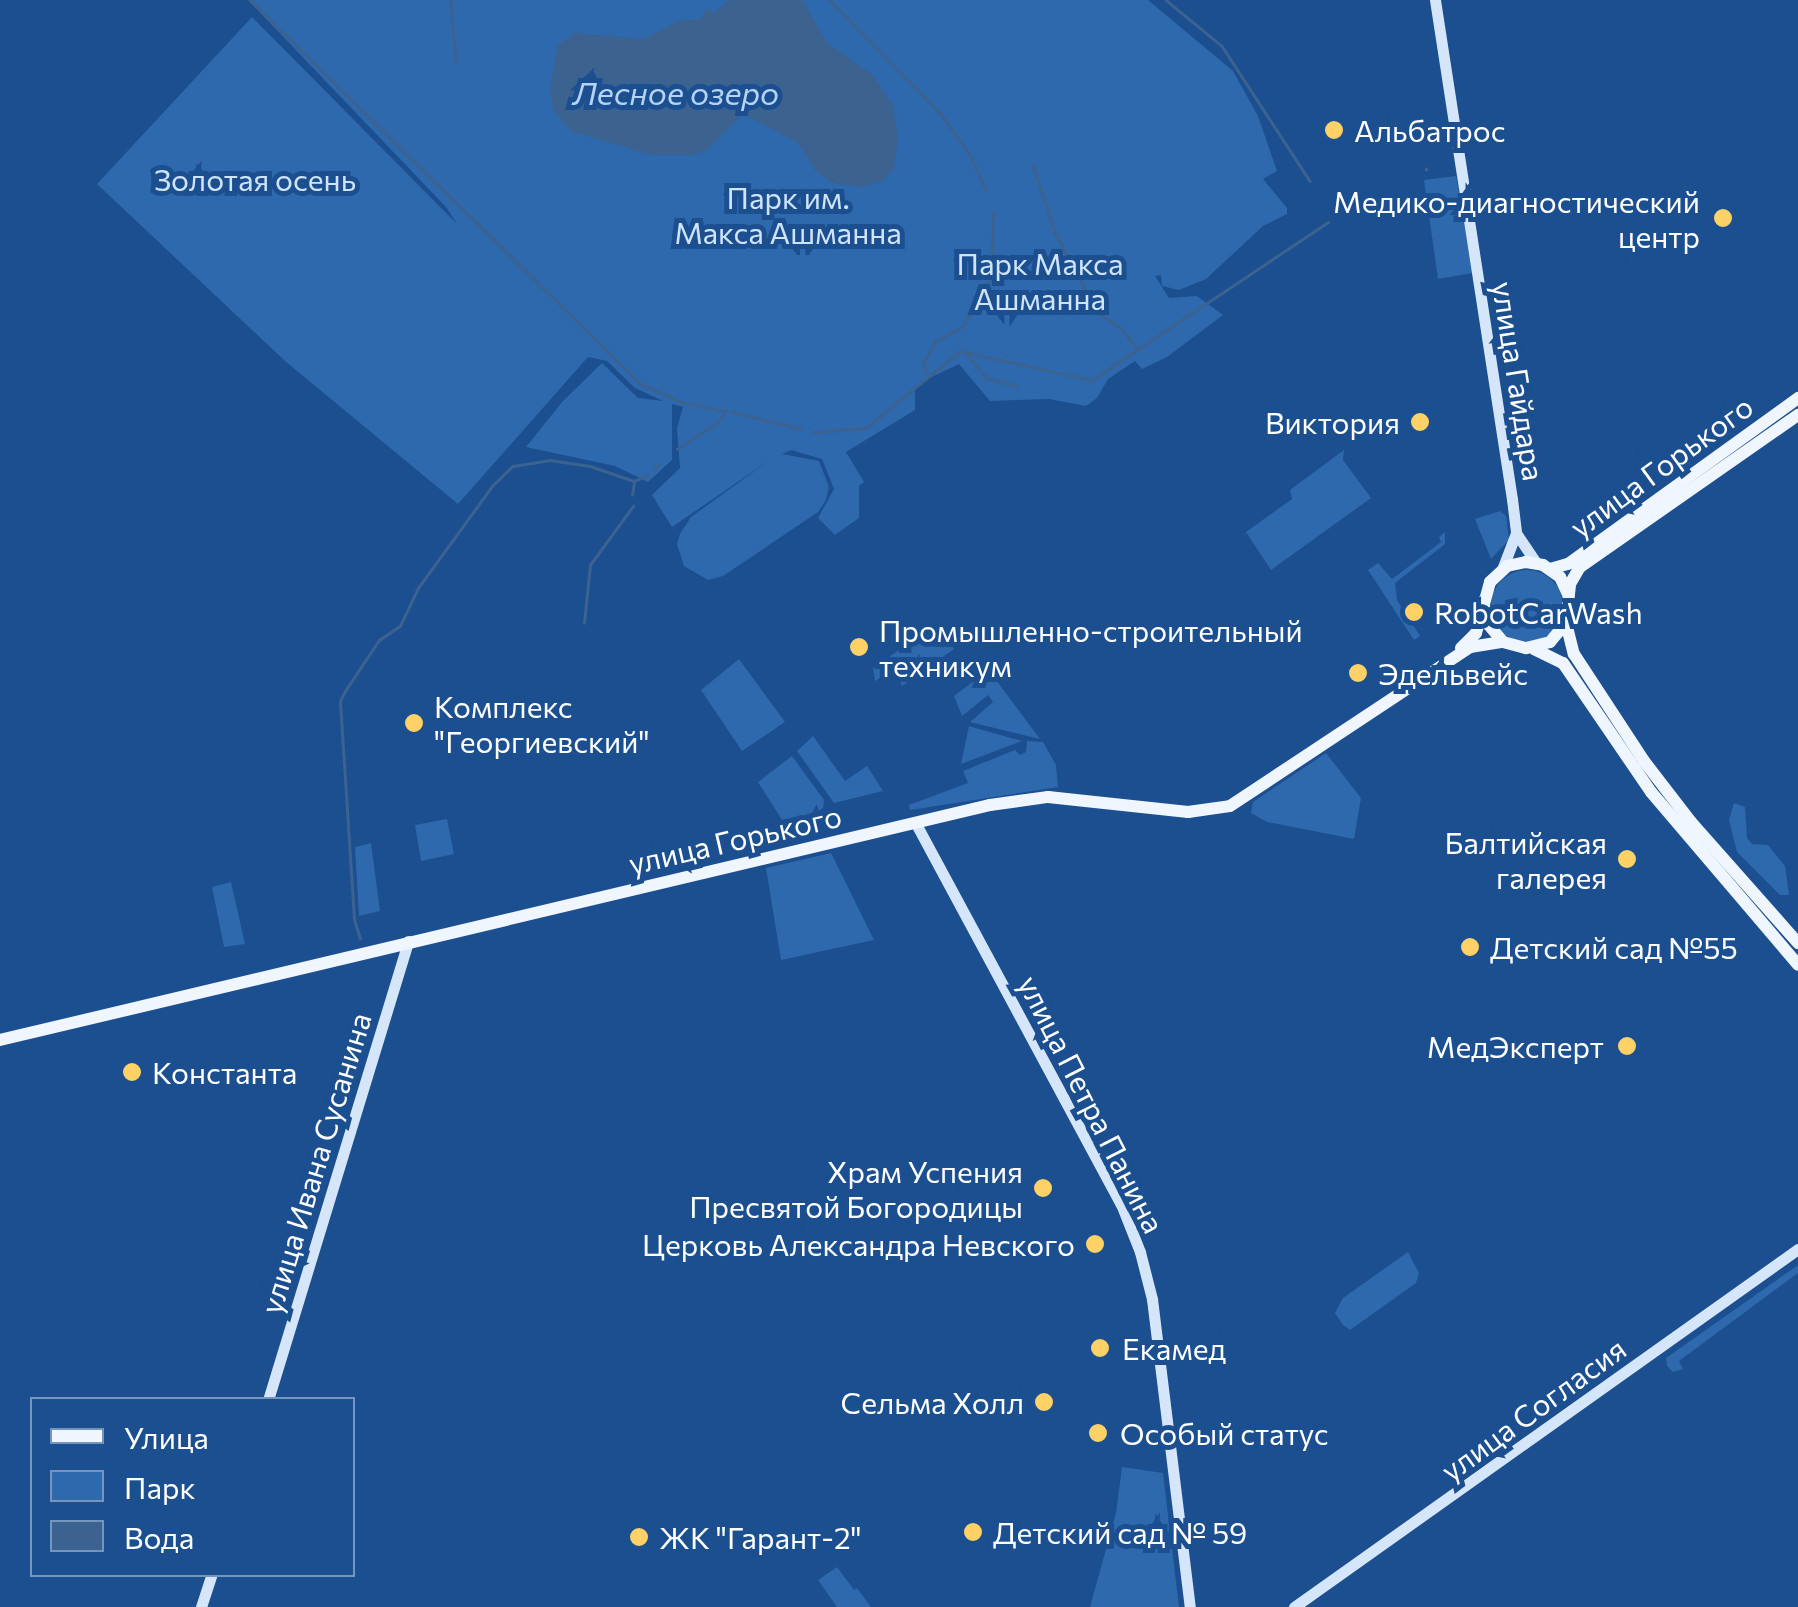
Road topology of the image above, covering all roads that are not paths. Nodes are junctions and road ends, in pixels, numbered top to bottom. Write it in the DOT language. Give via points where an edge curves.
graph roads {
  1 [pos="1436,0"];
  2 [pos="1798,398"];
  3 [pos="1798,414"];
  4 [pos="1516,533"];
  5 [pos="1543,566"];
  6 [pos="1502,569"];
  7 [pos="1568,595"];
  8 [pos="1483,602"];
  9 [pos="1566,623"];
  10 [pos="1503,642"];
  11 [pos="1532,648"];
  12 [pos="1448,660"];
  13 [pos="915,822"];
  14 [pos="1797,939"];
  15 [pos="408,941"];
  16 [pos="1798,965"];
  17 [pos="0,1040"];
  18 [pos="1798,1249"];
  19 [pos="269,1397"];
  20 [pos="211,1577"];
  21 [pos="201,1607"];
  22 [pos="1190,1607"];
  23 [pos="1294,1607"];
  1 -- 4 [label="main road, улица Гайдара"];
  2 -- 5 [label="main road, улица Горького" via="1568,564"];
  3 -- 7 [label="main road, улица Горького" via="1580,567"];
  4 -- 5 [label="main road, улица Гайдара"];
  4 -- 6 [label="main road, улица Гайдара"];
  5 -- 6 [label="main road, улица Горького"];
  5 -- 7 [label="main road, улица Горького"];
  6 -- 8 [label="main road, улица Горького"];
  7 -- 9 [label="main road"];
  8 -- 10 [label="main road" via="1488,624"];
  8 -- 12 [label="main road, улица Горького" via="1476,633"];
  9 -- 11 [label="main road" via="1550,642"];
  9 -- 14 [label="main road" via="1574,654 1644,762"];
  10 -- 11 [label="main road, улица Горького"];
  10 -- 12 [label="main road, улица Горького" via="1474,645"];
  11 -- 16 [label="main road" via="1563,662 1651,792"];
  12 -- 13 [label="main road, улица Горького" via="1230,806 1188,812 1044,797"];
  13 -- 15 [label="main road, улица Горького"];
  13 -- 22 [label="main road, улица Петра Панина" via="1112,1187 1140,1252 1154,1312"];
  15 -- 17 [label="main road, улица Горького"];
  15 -- 19 [label="main road, улица Ивана Сусанина"];
  18 -- 23 [label="main road, улица Согласия"];
  20 -- 21 [label="main road"];
}
